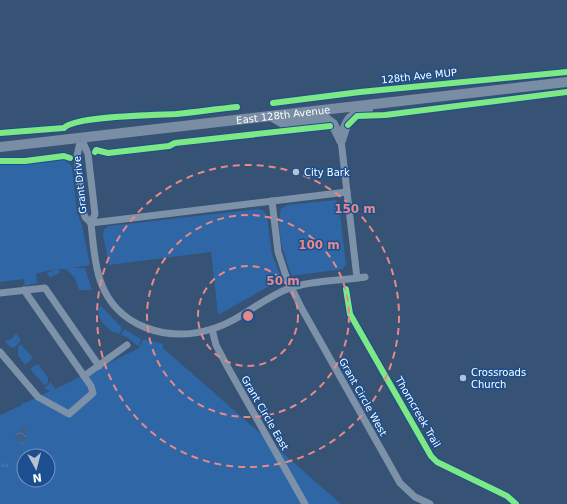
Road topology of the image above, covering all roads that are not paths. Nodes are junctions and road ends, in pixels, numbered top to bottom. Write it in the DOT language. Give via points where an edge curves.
graph roads {
  1 [pos="565,82"];
  2 [pos="390,102"];
  3 [pos="271,116"];
  4 [pos="81,138"];
  5 [pos="341,140"];
  6 [pos="0,147"];
  7 [pos="347,192"];
  8 [pos="272,201"];
  9 [pos="91,223"];
  10 [pos="292,288"];
  11 [pos="24,290"];
  12 [pos="0,293"];
  13 [pos="212,329"];
  14 [pos="127,345"];
  15 [pos="0,352"];
  16 [pos="98,366"];
  17 [pos="84,376"];
  18 [pos="305,504"];
  19 [pos="430,504"];
  1 -- 2 [label="main road, East 128th Avenue"];
  2 -- 3 [label="main road, East 128th Avenue"];
  2 -- 5 [label="main road" via="349,117 344,125"];
  3 -- 4 [label="main road, East 128th Avenue"];
  3 -- 5 [label="main road" via="283,123 325,118 333,124"];
  4 -- 6 [label="main road, East 128th Avenue"];
  4 -- 9 [label="street, Grant Drive" via="88,154 95,214"];
  4 -- 9 [label="street, Grant Drive" via="77,156 83,211"];
  5 -- 7 [label="street"];
  7 -- 8 [label="street"];
  7 -- 10 [label="street, Grant Drive" via="361,278"];
  8 -- 9 [label="street"];
  8 -- 10 [label="street, Grant Circle West" via="278,252"];
  9 -- 13 [label="street, Grant Drive" via="100,279 109,298 120,312 142,327 160,333"];
  10 -- 13 [label="street, Grant Drive"];
  10 -- 19 [label="street, Grant Circle West" via="400,483 415,497"];
  11 -- 12 [label="street"];
  11 -- 16 [label="street" via="45,288"];
  11 -- 17 [label="street"];
  13 -- 18 [label="street, Grant Circle East" via="227,366"];
  14 -- 16 [label="street"];
  15 -- 17 [label="street" via="38,397 69,414 93,393"];
  16 -- 17 [label="street"];
}
